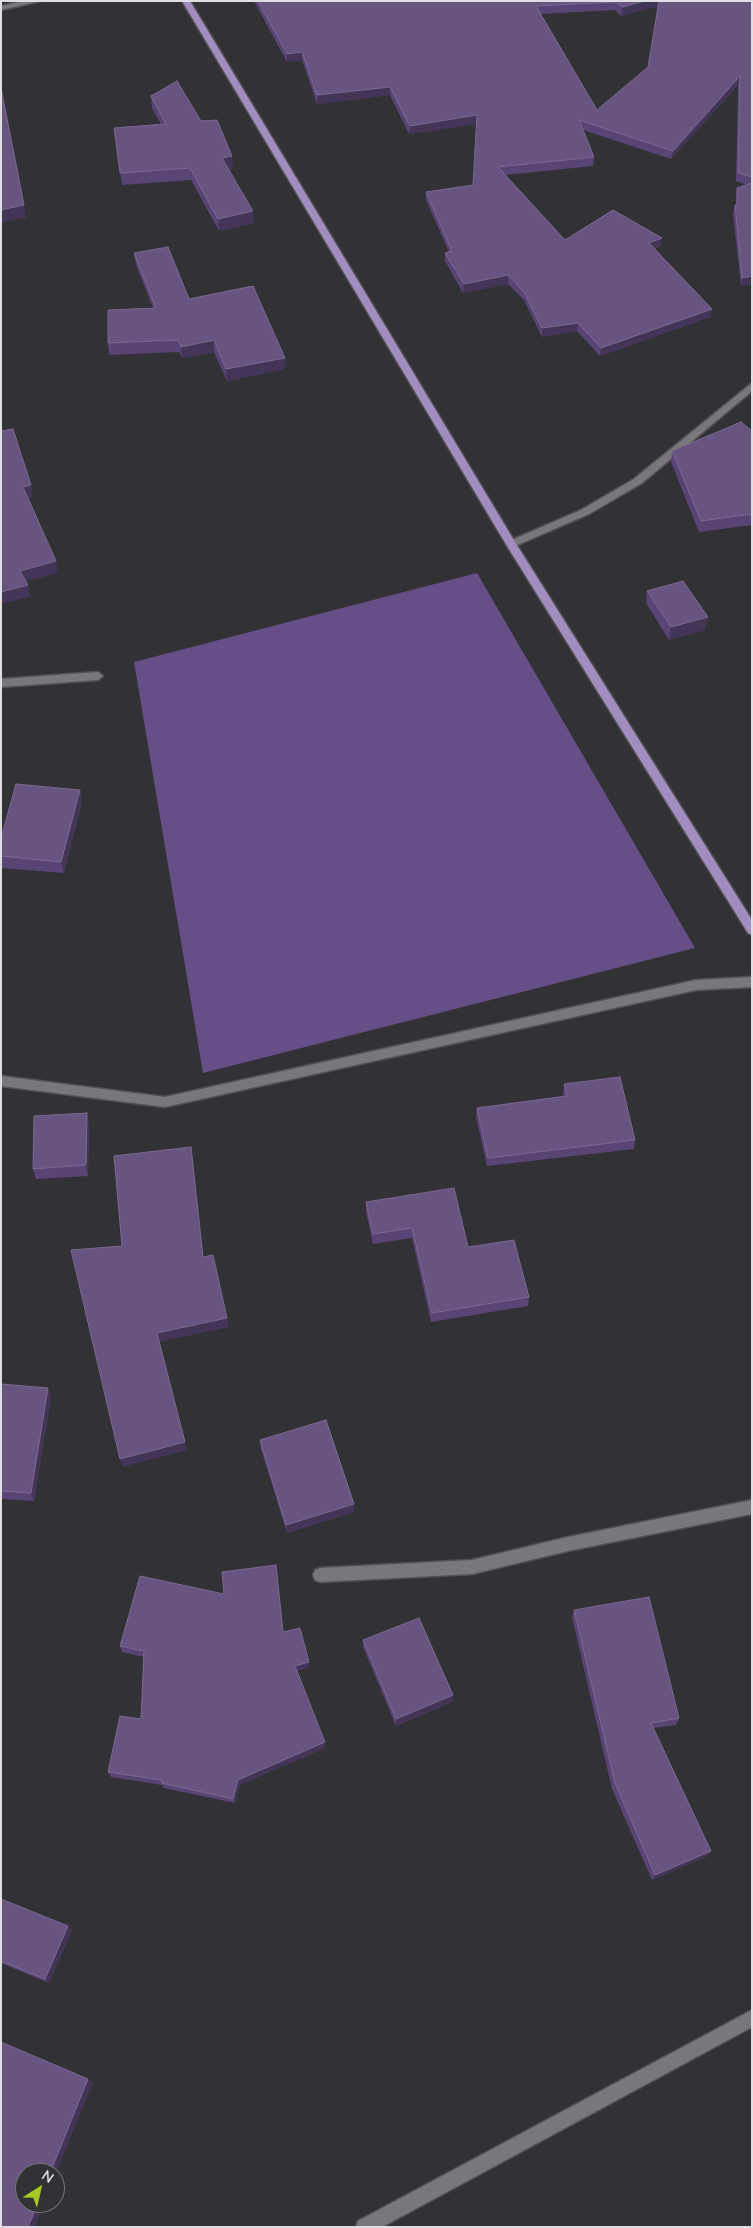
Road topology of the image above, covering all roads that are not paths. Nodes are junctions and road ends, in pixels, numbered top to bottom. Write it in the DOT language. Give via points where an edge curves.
graph roads {
  1 [pos="37,1"];
  2 [pos="186,1"];
  3 [pos="1,8"];
  4 [pos="752,386"];
  5 [pos="511,544"];
  6 [pos="98,676"];
  7 [pos="1,683"];
  8 [pos="752,930"];
  9 [pos="752,982"];
  10 [pos="1,1081"];
  11 [pos="752,1507"];
  12 [pos="320,1575"];
  13 [pos="752,2018"];
  14 [pos="364,2227"];
  1 -- 3 [label="street"];
  2 -- 5 [label="main road"];
  4 -- 5 [label="street" via="638,481 585,512"];
  5 -- 8 [label="main road"];
  6 -- 7 [label="street"];
  9 -- 10 [label="street" via="696,985 164,1102"];
  11 -- 12 [label="street" via="472,1567"];
  13 -- 14 [label="street"];
}
